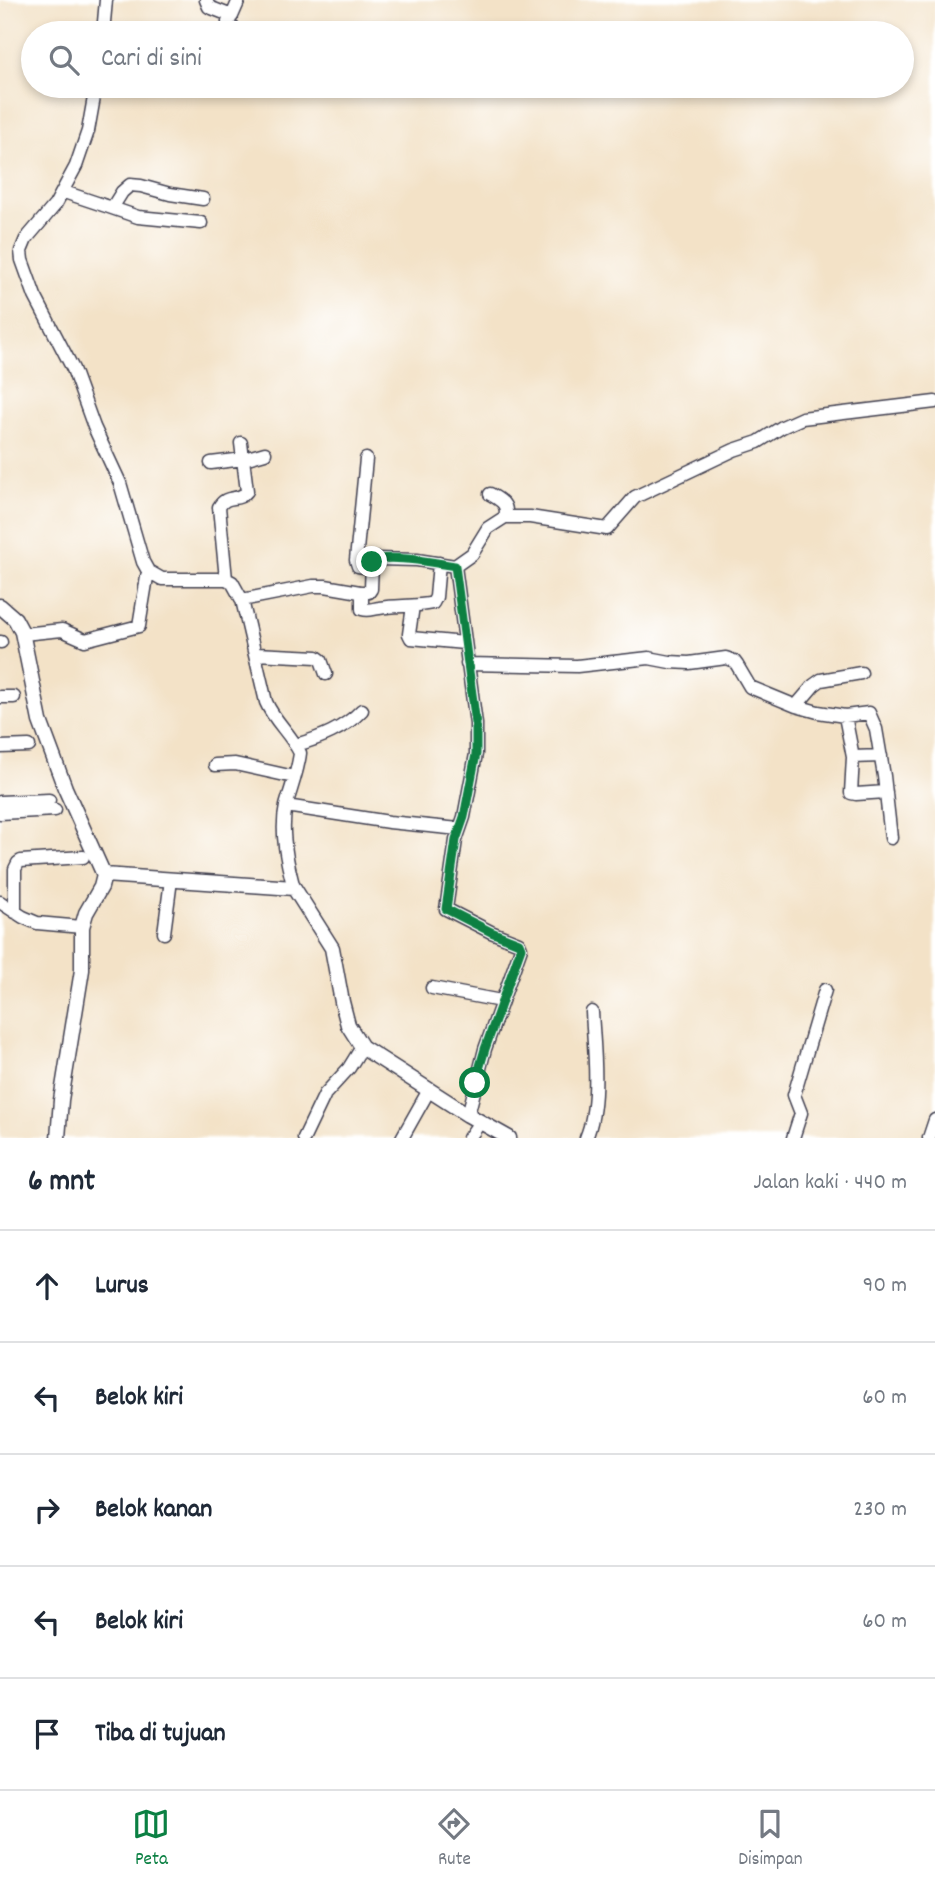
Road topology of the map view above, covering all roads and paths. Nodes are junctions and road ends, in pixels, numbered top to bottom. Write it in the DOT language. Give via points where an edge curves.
graph roads {
  1 [pos="106,0"];
  2 [pos="206,0"];
  3 [pos="239,0"];
  4 [pos="232,16"];
  5 [pos="104,21"];
  6 [pos="229,21"];
  7 [pos="94,98"];
  8 [pos="64,192"];
  9 [pos="202,199"];
  10 [pos="113,208"];
  11 [pos="201,223"];
  12 [pos="935,402"];
  13 [pos="241,443"];
  14 [pos="265,453"];
  15 [pos="244,459"];
  16 [pos="366,459"];
  17 [pos="211,463"];
  18 [pos="490,494"];
  19 [pos="505,517"];
  20 [pos="439,563"];
  21 [pos="455,566"];
  22 [pos="371,568"];
  23 [pos="148,571"];
  24 [pos="226,579"];
  25 [pos="362,593"];
  26 [pos="242,600"];
  27 [pos="0,606"];
  28 [pos="413,606"];
  29 [pos="23,634"];
  30 [pos="464,643"];
  31 [pos="256,654"];
  32 [pos="467,664"];
  33 [pos="861,673"];
  34 [pos="326,674"];
  35 [pos="796,706"];
  36 [pos="362,710"];
  37 [pos="845,716"];
  38 [pos="296,745"];
  39 [pos="29,746"];
  40 [pos="0,747"];
  41 [pos="881,756"];
  42 [pos="853,757"];
  43 [pos="215,765"];
  44 [pos="295,777"];
  45 [pos="886,792"];
  46 [pos="0,802"];
  47 [pos="286,806"];
  48 [pos="0,813"];
  49 [pos="459,829"];
  50 [pos="891,838"];
  51 [pos="83,857"];
  52 [pos="104,875"];
  53 [pos="171,880"];
  54 [pos="294,888"];
  55 [pos="0,902"];
  56 [pos="15,912"];
  57 [pos="82,927"];
  58 [pos="164,933"];
  59 [pos="432,988"];
  60 [pos="825,990"];
  61 [pos="501,1001"];
  62 [pos="592,1012"];
  63 [pos="362,1047"];
  64 [pos="429,1090"];
  65 [pos="474,1118"];
  66 [pos="935,1120"];
  67 [pos="58,1138"];
  68 [pos="304,1138"];
  69 [pos="402,1138"];
  70 [pos="469,1138"];
  71 [pos="509,1138"];
  72 [pos="586,1138"];
  73 [pos="793,1138"];
  74 [pos="929,1138"];
  1 -- 5 [label="street"];
  2 -- 4 [label="street" via="209,6"];
  3 -- 4 [label="street"];
  4 -- 6 [label="street"];
  7 -- 8 [label="street" via="82,152"];
  8 -- 10 [label="street"];
  8 -- 23 [label="street" via="26,239 22,260 120,483"];
  9 -- 10 [label="street" via="130,185"];
  10 -- 11 [label="street" via="138,217"];
  12 -- 19 [label="street" via="802,418 635,497 607,529"];
  13 -- 15 [label="street"];
  14 -- 15 [label="street"];
  15 -- 17 [label="street"];
  15 -- 24 [label="street" via="247,491 239,498 222,501 219,507"];
  16 -- 22 [label="street" via="356,560 358,566"];
  18 -- 19 [label="street" via="504,503"];
  19 -- 21 [label="street" via="488,528 472,554"];
  20 -- 21 [label="street"];
  20 -- 22 [label="street" via="380,558 373,560"];
  20 -- 28 [label="street" via="433,603"];
  21 -- 30 [label="street"];
  22 -- 25 [label="street" via="371,589"];
  23 -- 24 [label="street" via="162,579"];
  23 -- 29 [label="street" via="140,625 90,639 56,630"];
  24 -- 26 [label="street"];
  25 -- 26 [label="street" via="313,586"];
  25 -- 28 [label="street" via="362,609 368,611"];
  26 -- 31 [label="street"];
  27 -- 29 [label="street"];
  28 -- 30 [label="street" via="411,638"];
  29 -- 52 [label="street" via="40,721"];
  30 -- 32 [label="street"];
  31 -- 34 [label="street" via="317,657"];
  31 -- 38 [label="street" via="271,714"];
  32 -- 35 [label="street" via="577,666 649,657 689,663 726,658 750,687"];
  32 -- 49 [label="street" via="476,754"];
  33 -- 35 [label="street" via="821,680"];
  35 -- 37 [label="street"];
  36 -- 38 [label="street" via="342,726"];
  37 -- 41 [label="street" via="871,714"];
  37 -- 42 [label="street"];
  38 -- 44 [label="street" via="300,757"];
  39 -- 40 [label="street"];
  41 -- 42 [label="street"];
  41 -- 45 [label="street"];
  42 -- 45 [label="street" via="850,793"];
  43 -- 44 [label="street" via="235,764"];
  44 -- 47 [label="street"];
  45 -- 50 [label="street"];
  46 -- 48 [label="street" via="52,805"];
  47 -- 49 [label="street"];
  47 -- 54 [label="street" via="285,837"];
  49 -- 61 [label="street" via="446,909 521,946"];
  51 -- 56 [label="street" via="18,863"];
  52 -- 53 [label="street"];
  52 -- 57 [label="street"];
  53 -- 54 [label="street"];
  53 -- 58 [label="street"];
  54 -- 63 [label="street" via="332,948 348,1025"];
  55 -- 56 [label="street"];
  56 -- 57 [label="street" via="37,923"];
  57 -- 67 [label="street" via="82,970"];
  59 -- 61 [label="street"];
  60 -- 73 [label="street" via="794,1095 801,1113"];
  61 -- 65 [label="street" via="485,1049"];
  62 -- 72 [label="street" via="595,1069"];
  63 -- 64 [label="street"];
  63 -- 68 [label="street" via="325,1094"];
  64 -- 65 [label="street"];
  64 -- 69 [label="street"];
  65 -- 70 [label="street"];
  65 -- 71 [label="street"];
  66 -- 74 [label="street"];
}
